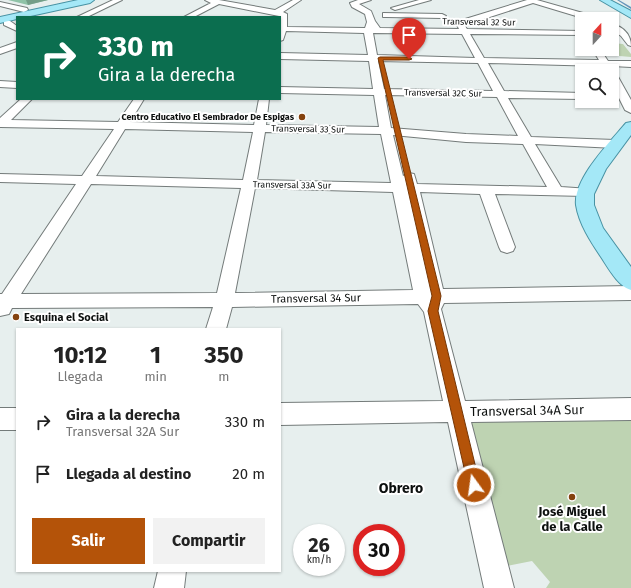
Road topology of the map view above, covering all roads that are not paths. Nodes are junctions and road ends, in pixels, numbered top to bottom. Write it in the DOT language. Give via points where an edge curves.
graph roads {
  1 [pos="72,0"];
  2 [pos="90,0"];
  3 [pos="119,0"];
  4 [pos="123,0"];
  5 [pos="208,0"];
  6 [pos="298,0"];
  7 [pos="368,0"];
  8 [pos="428,0"];
  9 [pos="531,0"];
  10 [pos="604,0"];
  11 [pos="356,1"];
  12 [pos="220,2"];
  13 [pos="306,2"];
  14 [pos="0,4"];
  15 [pos="404,6"];
  16 [pos="395,8"];
  17 [pos="24,10"];
  18 [pos="575,13"];
  19 [pos="278,15"];
  20 [pos="386,15"];
  21 [pos="409,15"];
  22 [pos="631,15"];
  23 [pos="20,16"];
  24 [pos="83,16"];
  25 [pos="89,16"];
  26 [pos="190,16"];
  27 [pos="196,16"];
  28 [pos="442,16"];
  29 [pos="16,17"];
  30 [pos="2,20"];
  31 [pos="16,28"];
  32 [pos="372,28"];
  33 [pos="468,28"];
  34 [pos="282,29"];
  35 [pos="619,31"];
  36 [pos="575,33"];
  37 [pos="619,34"];
  38 [pos="624,34"];
  39 [pos="16,38"];
  40 [pos="16,42"];
  41 [pos="631,43"];
  42 [pos="16,45"];
  43 [pos="1,47"];
  44 [pos="16,51"];
  45 [pos="281,56"];
  46 [pos="376,58"];
  47 [pos="489,60"];
  48 [pos="583,64"];
  49 [pos="619,64"];
  50 [pos="631,64"];
  51 [pos="0,84"];
  52 [pos="619,84"];
  53 [pos="16,85"];
  54 [pos="281,90"];
  55 [pos="383,92"];
  56 [pos="504,94"];
  57 [pos="575,96"];
  58 [pos="628,97"];
  59 [pos="18,100"];
  60 [pos="26,100"];
  61 [pos="130,100"];
  62 [pos="138,100"];
  63 [pos="255,100"];
  64 [pos="264,100"];
  65 [pos="631,110"];
  66 [pos="0,121"];
  67 [pos="118,125"];
  68 [pos="631,126"];
  69 [pos="255,128"];
  70 [pos="392,131"];
  71 [pos="530,141"];
  72 [pos="615,144"];
  73 [pos="0,178"];
  74 [pos="81,180"];
  75 [pos="244,184"];
  76 [pos="406,188"];
  77 [pos="486,190"];
  78 [pos="562,192"];
  79 [pos="585,192"];
  80 [pos="507,247"];
  81 [pos="631,282"];
  82 [pos="631,293"];
  83 [pos="220,300"];
  84 [pos="431,301"];
  85 [pos="2,302"];
  86 [pos="217,324"];
  87 [pos="631,409"];
  88 [pos="456,411"];
  89 [pos="281,414"];
  90 [pos="0,419"];
  91 [pos="16,419"];
  92 [pos="172,572"];
  93 [pos="169,588"];
  94 [pos="499,588"];
  1 -- 17 [label="main road"];
  2 -- 23 [label="main road"];
  3 -- 24 [label="street"];
  4 -- 25 [label="street"];
  5 -- 12 [label="street"];
  6 -- 13 [label="street"];
  6 -- 19 [label="street"];
  7 -- 11 [label="street"];
  8 -- 15 [label="street"];
  9 -- 18 [label="street"];
  9 -- 33 [label="street"];
  10 -- 22 [label="main road"];
  11 -- 32 [label="street" via="355,5 368,13"];
  12 -- 19 [label="street"];
  12 -- 26 [label="street"];
  12 -- 27 [label="street"];
  14 -- 17 [label="street"];
  15 -- 16 [label="street"];
  15 -- 21 [label="street"];
  17 -- 30 [label="main road"];
  19 -- 34 [label="street" via="284,16"];
  20 -- 21 [label="street"];
  21 -- 28 [label="street"];
  29 -- 30 [label="main road"];
  30 -- 31 [label="street"];
  32 -- 33 [label="street, Transversal 32 Sur"];
  32 -- 34 [label="street, Transversal 32 Sur"];
  32 -- 46 [label="street"];
  33 -- 36 [label="street, Transversal 32 Sur"];
  33 -- 47 [label="street"];
  35 -- 38 [label="street"];
  37 -- 38 [label="street"];
  38 -- 41 [label="street"];
  39 -- 43 [label="street"];
  40 -- 43 [label="street"];
  42 -- 43 [label="street"];
  43 -- 44 [label="street"];
  45 -- 46 [label="street"];
  46 -- 47 [label="street"];
  46 -- 55 [label="street"];
  47 -- 48 [label="street"];
  47 -- 56 [label="street"];
  49 -- 50 [label="street"];
  51 -- 53 [label="street"];
  52 -- 58 [label="street"];
  54 -- 55 [label="street, Transversal 32C Sur"];
  55 -- 56 [label="street, Transversal 32C Sur"];
  55 -- 70 [label="street"];
  56 -- 57 [label="street, Transversal 32C Sur"];
  56 -- 71 [label="street"];
  58 -- 65 [label="street"];
  59 -- 66 [label="street"];
  60 -- 66 [label="street"];
  61 -- 67 [label="street"];
  62 -- 67 [label="street"];
  63 -- 69 [label="street"];
  64 -- 69 [label="street"];
  66 -- 67 [label="street, Transversal 33 Sur"];
  67 -- 69 [label="street, Transversal 33 Sur"];
  67 -- 74 [label="street"];
  68 -- 72 [label="main road"];
  69 -- 70 [label="street, Transversal 33 Sur"];
  69 -- 75 [label="street"];
  70 -- 71 [label="street, Transversal 33 Sur"];
  70 -- 76 [label="street"];
  71 -- 72 [label="street, Transversal 33 Sur"];
  71 -- 78 [label="street"];
  72 -- 79 [label="main road"];
  73 -- 74 [label="street, Transversal 33A Sur"];
  74 -- 75 [label="street, Transversal 33A Sur"];
  74 -- 85 [label="street"];
  75 -- 76 [label="street, Transversal 33A Sur"];
  75 -- 83 [label="street"];
  76 -- 77 [label="street, Transversal 33A Sur"];
  76 -- 84 [label="street"];
  77 -- 78 [label="street, Transversal 33A Sur"];
  77 -- 80 [label="street"];
  78 -- 79 [label="street, Transversal 33A Sur"];
  79 -- 81 [label="main road" via="590,222"];
  82 -- 84 [label="street, Transversal 34 Sur"];
  83 -- 84 [label="street, Transversal 34 Sur"];
  83 -- 85 [label="street, Transversal 34 Sur"];
  83 -- 86 [label="street"];
  84 -- 88 [label="street"];
  87 -- 88 [label="street, Transversal 34A Sur"];
  88 -- 89 [label="street, Transversal 34A Sur"];
  88 -- 94 [label="street"];
  90 -- 91 [label="street"];
  92 -- 93 [label="street"];
}
